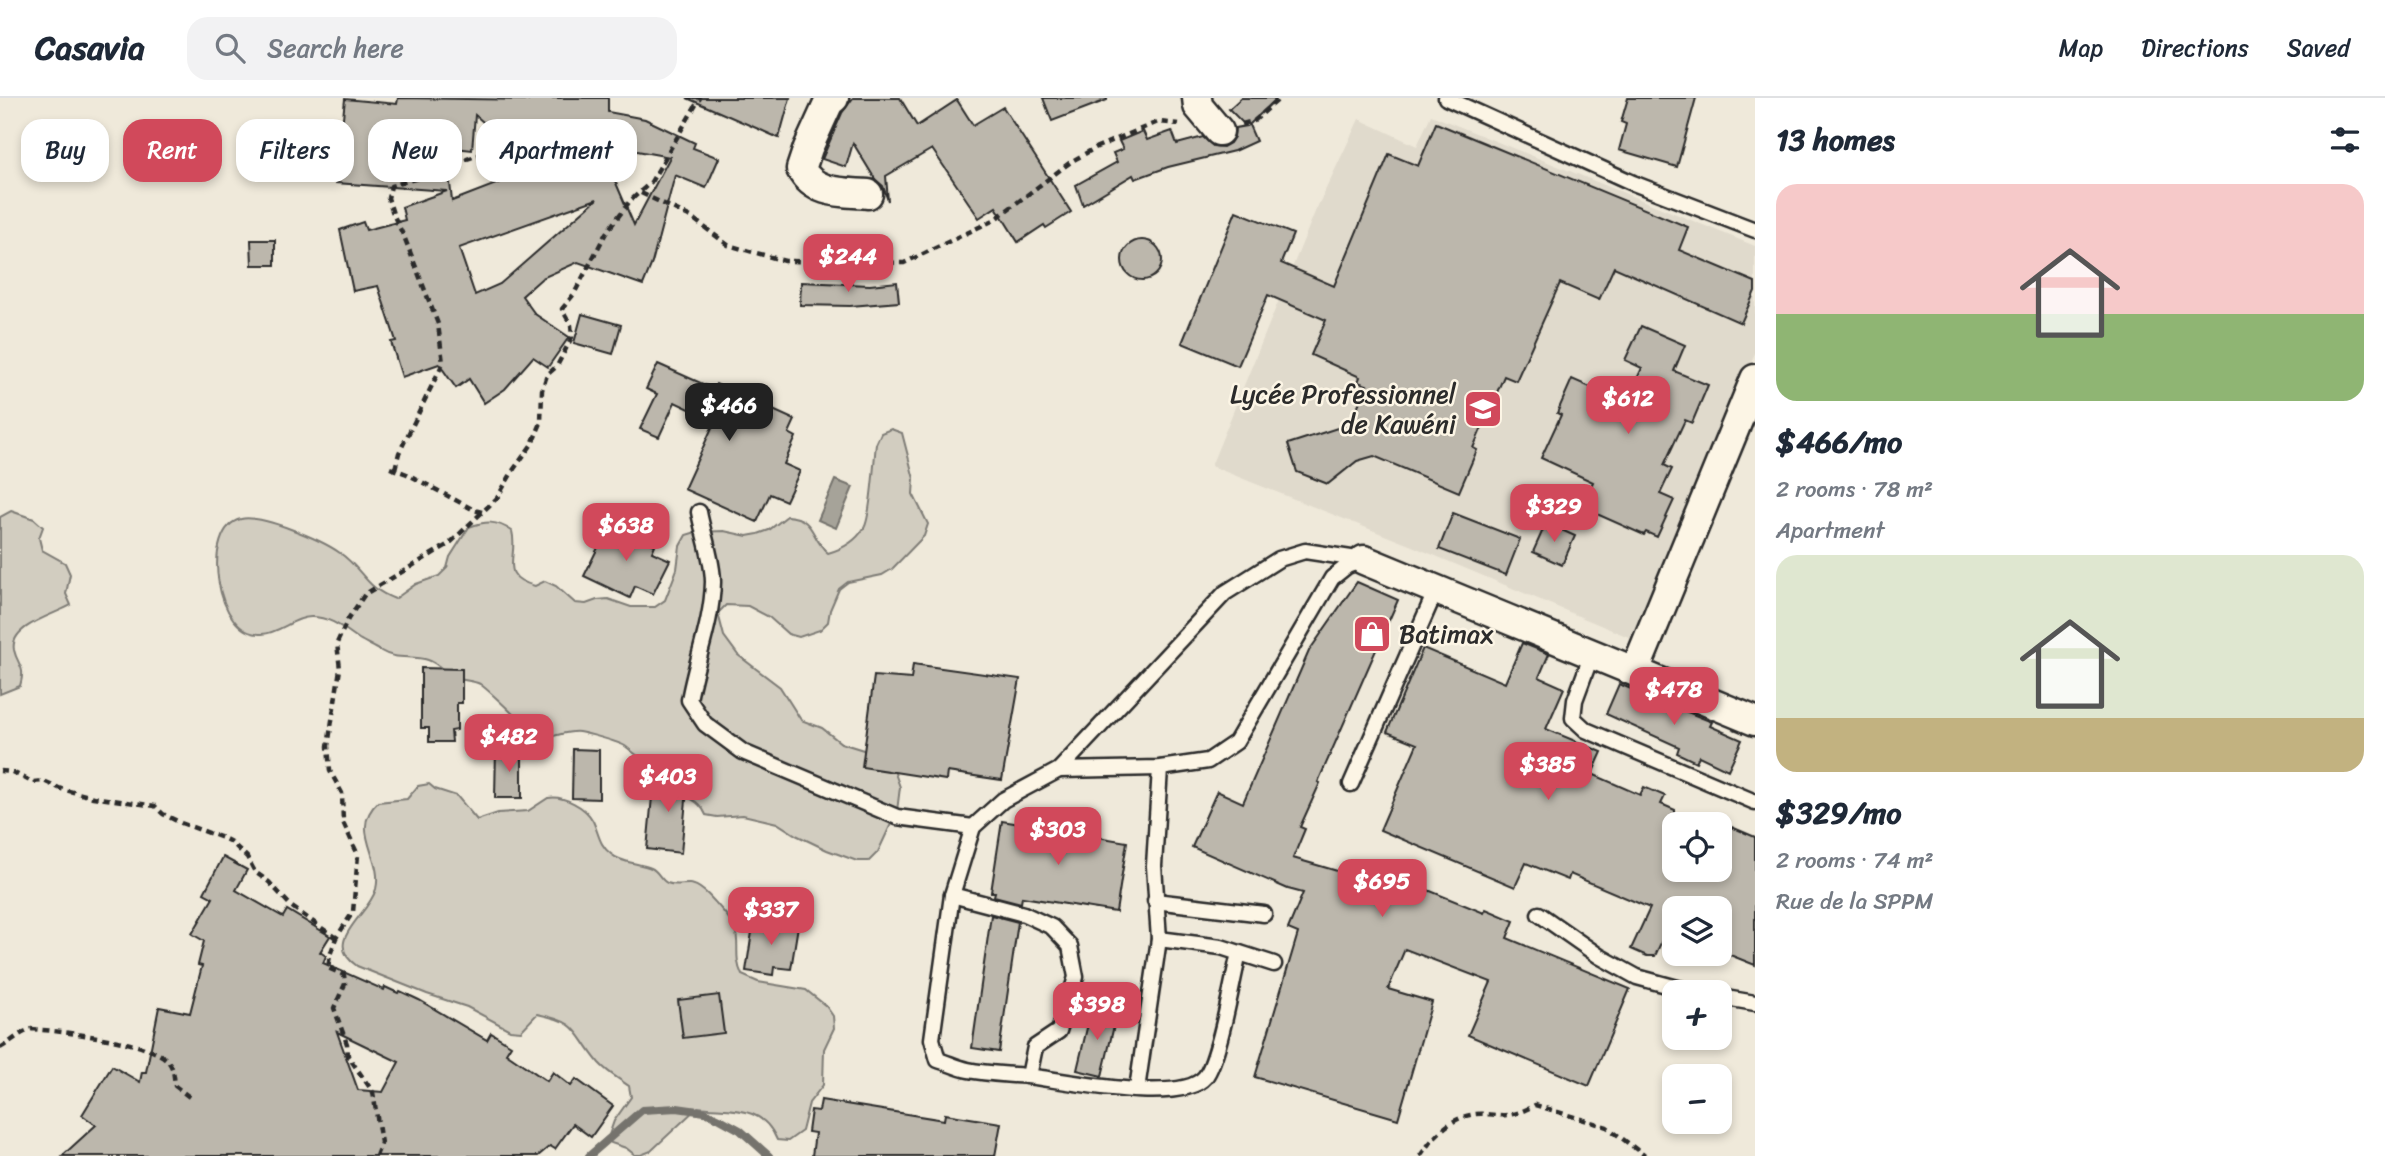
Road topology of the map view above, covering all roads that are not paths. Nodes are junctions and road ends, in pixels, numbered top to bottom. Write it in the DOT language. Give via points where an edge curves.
graph roads {
  1 [pos="834,98"];
  2 [pos="1198,98"];
  3 [pos="1446,98"];
  4 [pos="1219,131"];
  5 [pos="868,194"];
  6 [pos="1755,230"];
  7 [pos="1755,379"];
  8 [pos="699,512"];
  9 [pos="1364,561"];
  10 [pos="1436,590"];
  11 [pos="1592,654"];
  12 [pos="1635,671"];
  13 [pos="1755,721"];
  14 [pos="1160,768"];
  15 [pos="1059,770"];
  16 [pos="1351,784"];
  17 [pos="1755,802"];
  18 [pos="973,828"];
  19 [pos="952,895"];
  20 [pos="1156,901"];
  21 [pos="1264,914"];
  22 [pos="1539,914"];
  23 [pos="1159,939"];
  24 [pos="1239,953"];
  25 [pos="1274,964"];
  26 [pos="1662,984"];
  27 [pos="1732,999"];
  28 [pos="1755,1003"];
  29 [pos="1029,1076"];
  30 [pos="1137,1089"];
  1 -- 5 [label="street" via="801,169 807,180 825,190"];
  2 -- 4 [label="street" via="1198,106"];
  3 -- 6 [label="lane" via="1633,184"];
  7 -- 12 [label="street"];
  8 -- 18 [label="lane" via="713,579 708,627 689,700 705,724 743,752 897,817"];
  9 -- 10 [label="street"];
  9 -- 14 [label="lane" via="1347,566 1332,578 1236,743 1208,761"];
  9 -- 15 [label="lane" via="1305,551 1279,559 1225,593"];
  10 -- 11 [label="street"];
  10 -- 16 [label="lane"];
  11 -- 12 [label="street"];
  11 -- 17 [label="lane" via="1573,718 1586,730"];
  12 -- 13 [label="street"];
  14 -- 15 [label="lane"];
  14 -- 20 [label="lane"];
  15 -- 18 [label="lane" via="1003,800"];
  18 -- 19 [label="lane"];
  19 -- 29 [label="lane" via="932,1039 938,1060 969,1070"];
  19 -- 29 [label="lane" via="1024,914 1052,927 1070,946 1076,977 1059,1031 1035,1047"];
  20 -- 21 [label="lane"];
  20 -- 23 [label="lane"];
  22 -- 26 [label="lane" via="1598,956 1637,977"];
  23 -- 24 [label="lane"];
  23 -- 30 [label="lane"];
  24 -- 25 [label="lane"];
  24 -- 30 [label="lane" via="1215,1055 1205,1077 1175,1090"];
  27 -- 28 [label="lane"];
  29 -- 30 [label="lane" via="1112,1090"];
}
